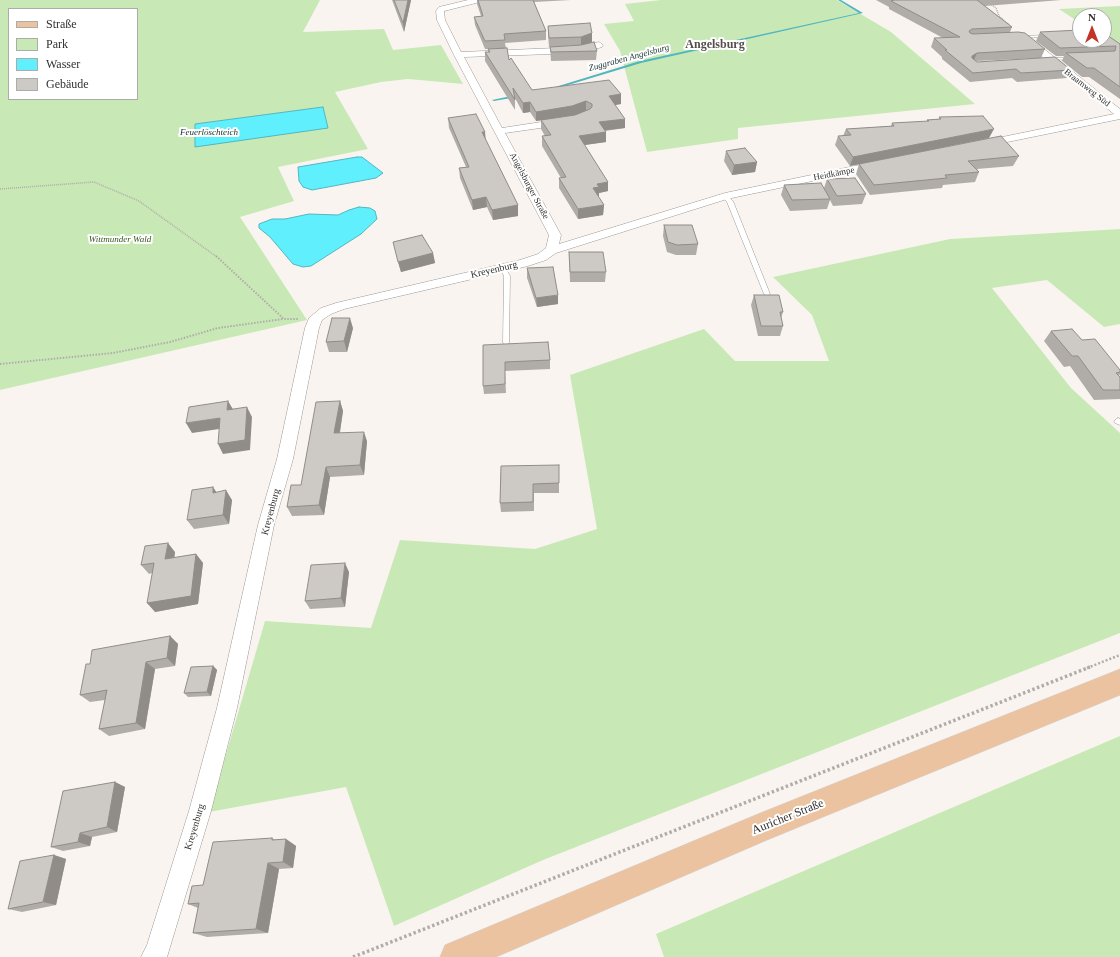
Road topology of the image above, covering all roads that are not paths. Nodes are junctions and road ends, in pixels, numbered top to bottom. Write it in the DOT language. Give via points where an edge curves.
graph roads {
  1 [pos="477,0"];
  2 [pos="1052,36"];
  3 [pos="1021,37"];
  4 [pos="600,45"];
  5 [pos="458,55"];
  6 [pos="1076,58"];
  7 [pos="1053,60"];
  8 [pos="1040,62"];
  9 [pos="1120,115"];
  10 [pos="574,120"];
  11 [pos="500,131"];
  12 [pos="974,146"];
  13 [pos="891,162"];
  14 [pos="725,196"];
  15 [pos="554,247"];
  16 [pos="503,268"];
  17 [pos="767,294"];
  18 [pos="506,343"];
  19 [pos="1120,682"];
  20 [pos="156,955"];
  21 [pos="457,957"];
  1 -- 5 [label="street, Angelsburger Straße" via="439,7 441,20"];
  2 -- 3 [label="lane"];
  3 -- 7 [label="street, Braamweg Süd"];
  4 -- 5 [label="street" via="581,50"];
  5 -- 11 [label="street, Angelsburger Straße"];
  6 -- 7 [label="lane"];
  7 -- 8 [label="street, Braamweg Süd"];
  7 -- 9 [label="street, Braamweg Süd"];
  9 -- 12 [label="street"];
  10 -- 11 [label="street"];
  11 -- 15 [label="street, Angelsburger Straße" via="552,228 555,235"];
  13 -- 14 [label="street, Heidkämpe"];
  14 -- 15 [label="street, Heidkämpe"];
  14 -- 17 [label="lane" via="730,201"];
  15 -- 16 [label="street, Kreyenburg" via="542,257"];
  16 -- 18 [label="lane" via="507,276"];
  16 -- 20 [label="street, Kreyenburg" via="341,306 316,318 285,459 266,525 227,708 200,811"];
  19 -- 21 [label="main road, Auricher Straße" via="758,829"];
}
